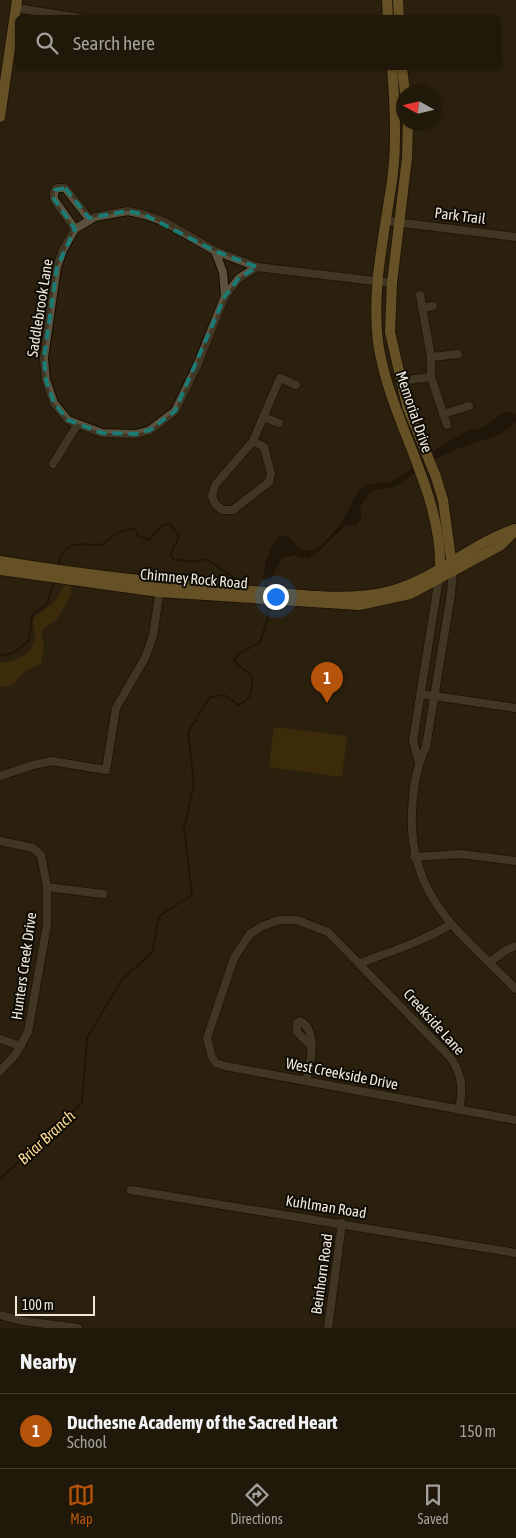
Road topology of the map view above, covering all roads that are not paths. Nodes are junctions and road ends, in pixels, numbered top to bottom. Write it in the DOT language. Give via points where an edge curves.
graph roads {
  1 [pos="387,0"];
  2 [pos="398,0"];
  3 [pos="16,11"];
  4 [pos="53,15"];
  5 [pos="388,15"];
  6 [pos="399,15"];
  7 [pos="15,18"];
  8 [pos="392,70"];
  9 [pos="402,70"];
  10 [pos="404,85"];
  11 [pos="0,117"];
  12 [pos="408,130"];
  13 [pos="396,141"];
  14 [pos="408,141"];
  15 [pos="90,220"];
  16 [pos="387,221"];
  17 [pos="400,222"];
  18 [pos="75,229"];
  19 [pos="516,237"];
  20 [pos="215,251"];
  21 [pos="257,267"];
  22 [pos="378,281"];
  23 [pos="392,283"];
  24 [pos="420,295"];
  25 [pos="225,296"];
  26 [pos="433,306"];
  27 [pos="422,308"];
  28 [pos="458,354"];
  29 [pos="431,357"];
  30 [pos="430,377"];
  31 [pos="400,381"];
  32 [pos="296,385"];
  33 [pos="469,406"];
  34 [pos="443,414"];
  35 [pos="263,417"];
  36 [pos="279,423"];
  37 [pos="77,425"];
  38 [pos="447,425"];
  39 [pos="253,441"];
  40 [pos="53,464"];
  41 [pos="516,529"];
  42 [pos="0,561"];
  43 [pos="452,566"];
  44 [pos="0,570"];
  45 [pos="35,571"];
  46 [pos="440,573"];
  47 [pos="160,588"];
  48 [pos="421,694"];
  49 [pos="434,695"];
  50 [pos="516,708"];
  51 [pos="419,762"];
  52 [pos="0,776"];
  53 [pos="0,841"];
  54 [pos="0,845"];
  55 [pos="18,845"];
  56 [pos="414,857"];
  57 [pos="516,862"];
  58 [pos="47,887"];
  59 [pos="104,894"];
  60 [pos="451,924"];
  61 [pos="516,946"];
  62 [pos="490,962"];
  63 [pos="360,963"];
  64 [pos="516,989"];
  65 [pos="215,1014"];
  66 [pos="0,1039"];
  67 [pos="310,1045"];
  68 [pos="21,1046"];
  69 [pos="0,1070"];
  70 [pos="306,1081"];
  71 [pos="459,1110"];
  72 [pos="516,1120"];
  73 [pos="131,1190"];
  74 [pos="342,1223"];
  75 [pos="516,1253"];
  76 [pos="0,1315"];
  77 [pos="23,1321"];
  78 [pos="17,1328"];
  79 [pos="78,1328"];
  80 [pos="328,1328"];
  1 -- 5 [label="main road"];
  2 -- 6 [label="main road"];
  3 -- 4 [label="street"];
  7 -- 11 [label="main road"];
  8 -- 13 [label="main road, Memorial Drive"];
  9 -- 10 [label="main road"];
  12 -- 14 [label="main road, Memorial Drive"];
  13 -- 14 [label="main road"];
  13 -- 16 [label="main road, Memorial Drive"];
  14 -- 17 [label="main road, Memorial Drive"];
  15 -- 18 [label="street, Saddlebrook Lane"];
  15 -- 18 [label="street" via="65,188 57,188 54,199"];
  15 -- 20 [label="street, Saddlebrook Lane" via="110,212 146,215 165,222"];
  16 -- 17 [label="street, Park Trail"];
  16 -- 22 [label="main road, Memorial Drive"];
  17 -- 19 [label="street, Park Trail"];
  17 -- 23 [label="main road, Memorial Drive"];
  18 -- 37 [label="street, Saddlebrook Lane" via="58,267 44,358 46,380 54,403"];
  20 -- 21 [label="street, Saddlebrook Lane"];
  20 -- 25 [label="street, Saddlebrook Lane" via="223,272"];
  21 -- 22 [label="street, Saddlebrook Lane"];
  21 -- 25 [label="street, Saddlebrook Lane" via="239,278"];
  22 -- 23 [label="street, Saddlebrook Lane"];
  22 -- 46 [label="main road, Memorial Drive" via="378,342 386,382 435,522"];
  23 -- 31 [label="main road, Memorial Drive" via="390,332"];
  24 -- 27 [label="street"];
  25 -- 37 [label="street, Saddlebrook Lane" via="184,394 175,411 162,423 143,432 121,434 102,433"];
  26 -- 27 [label="street"];
  27 -- 29 [label="street"];
  28 -- 29 [label="street"];
  29 -- 30 [label="street"];
  30 -- 31 [label="street"];
  30 -- 34 [label="street"];
  31 -- 43 [label="main road, Memorial Drive" via="436,477 449,529"];
  32 -- 35 [label="street" via="280,378"];
  33 -- 34 [label="street"];
  34 -- 38 [label="street"];
  35 -- 36 [label="street"];
  35 -- 39 [label="street"];
  37 -- 40 [label="street"];
  39 -- 39 [label="street" via="264,447 271,474 269,482 233,510 223,510 215,504 212,496 215,485"];
  41 -- 43 [label="main road, Chimney Rock Road" via="501,533"];
  42 -- 45 [label="main road, Chimney Rock Road"];
  43 -- 46 [label="main road, Chimney Rock Road"];
  43 -- 49 [label="street, Memorial Drive" via="451,594"];
  44 -- 45 [label="main road, Chimney Rock Road"];
  45 -- 47 [label="main road, Chimney Rock Road"];
  46 -- 47 [label="main road, Chimney Rock Road" via="410,594 359,605 332,600"];
  46 -- 48 [label="street, Memorial Drive"];
  47 -- 52 [label="street" via="153,636 145,658 116,708 106,770 52,762 33,764"];
  48 -- 49 [label="street"];
  48 -- 51 [label="street, Memorial Drive" via="413,742"];
  49 -- 50 [label="street"];
  49 -- 51 [label="street, Memorial Drive" via="426,747"];
  51 -- 56 [label="street, Memorial Drive" via="411,830"];
  53 -- 55 [label="street"];
  54 -- 55 [label="street"];
  55 -- 58 [label="street, Hunters Creek Drive" via="33,848 42,855"];
  56 -- 57 [label="street" via="461,854"];
  56 -- 60 [label="street, Memorial Drive" via="432,900"];
  58 -- 59 [label="street"];
  58 -- 68 [label="street, Hunters Creek Drive" via="47,925 28,1032"];
  60 -- 62 [label="street, Memorial Drive"];
  60 -- 63 [label="street" via="401,949"];
  61 -- 62 [label="street"];
  62 -- 64 [label="street, Memorial Drive"];
  63 -- 65 [label="street, Creekside Lane" via="318,926 297,920 269,924 249,935 240,947"];
  63 -- 71 [label="street, Creekside Lane" via="456,1065 463,1088"];
  65 -- 70 [label="street, West Creekside Drive" via="207,1038 209,1052 216,1063"];
  66 -- 68 [label="street"];
  67 -- 70 [label="street"];
  68 -- 69 [label="street, Hunters Creek Drive"];
  70 -- 71 [label="street, West Creekside Drive"];
  71 -- 72 [label="street, West Creekside Drive"];
  73 -- 74 [label="street, Kuhlman Road"];
  74 -- 75 [label="street, Kuhlman Road"];
  74 -- 80 [label="street, Beinhorn Road"];
  76 -- 77 [label="street"];
  77 -- 78 [label="street"];
  77 -- 79 [label="street"];
}
